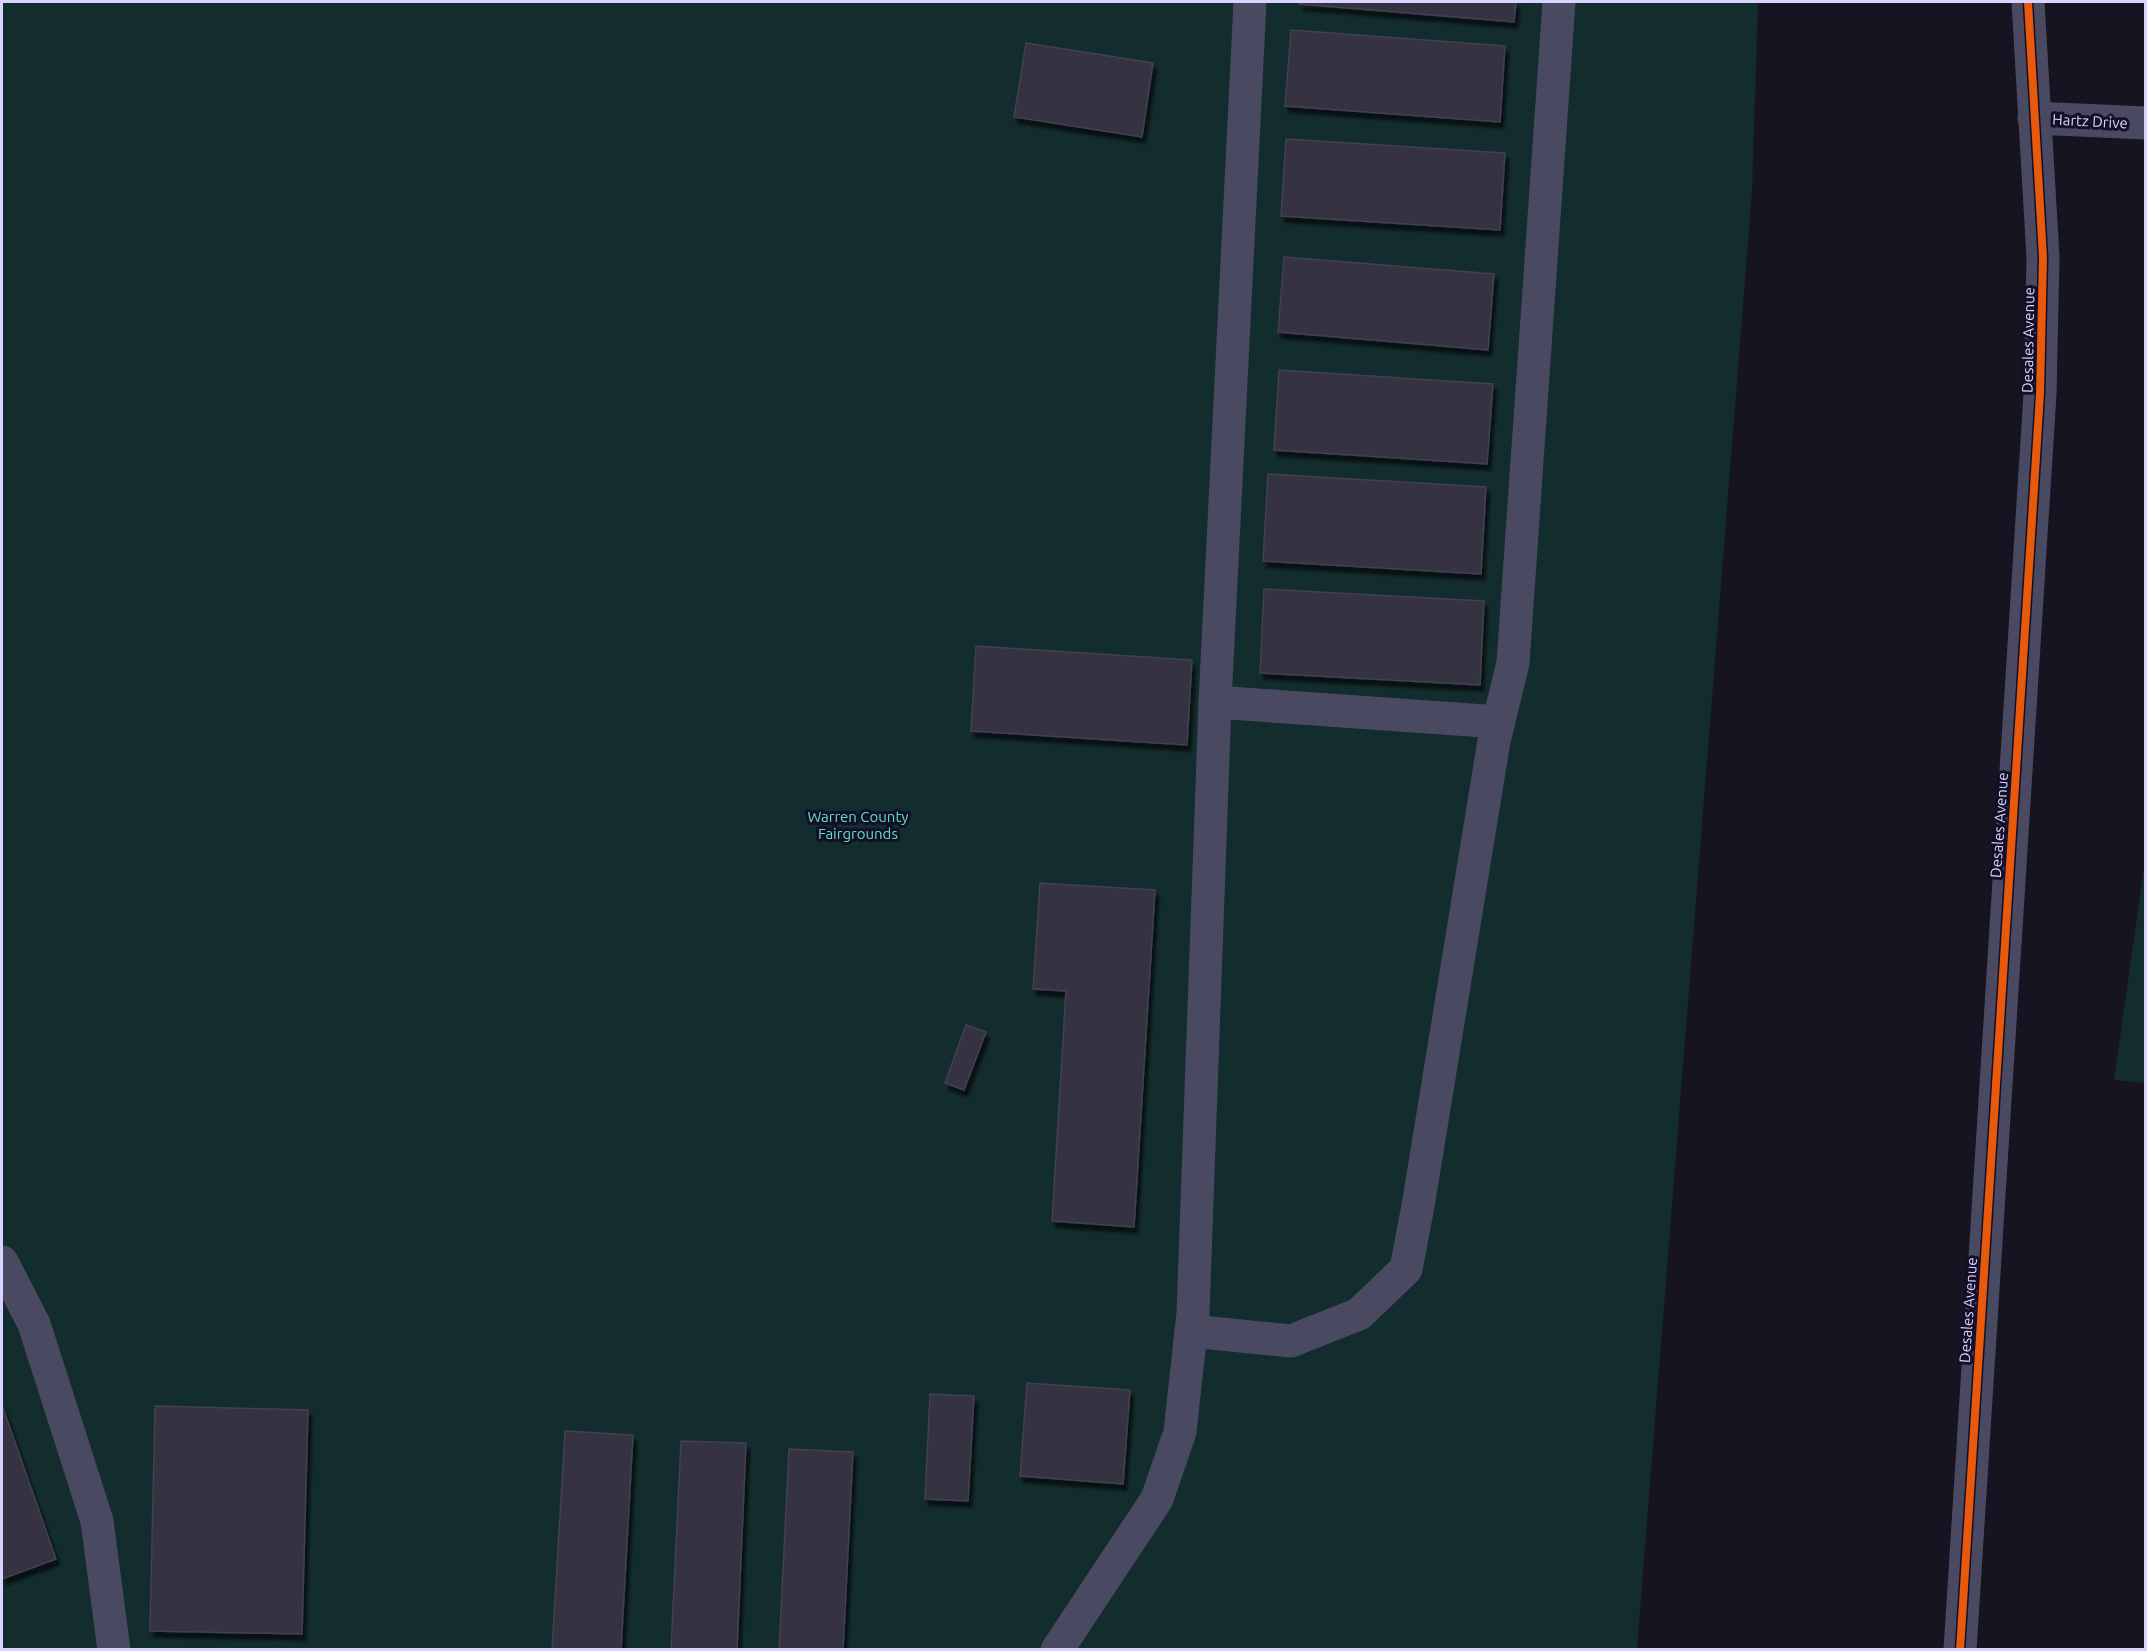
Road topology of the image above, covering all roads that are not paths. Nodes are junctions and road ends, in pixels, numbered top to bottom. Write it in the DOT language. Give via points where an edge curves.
graph roads {
  1 [pos="1250,2"];
  2 [pos="1559,2"];
  3 [pos="2028,2"];
  4 [pos="2034,118"];
  5 [pos="2145,123"];
  6 [pos="1215,702"];
  7 [pos="1498,722"];
  8 [pos="2,1262"];
  9 [pos="1191,1331"];
  10 [pos="114,1650"];
  11 [pos="1058,1650"];
  12 [pos="1960,1650"];
  1 -- 6 [label="street"];
  2 -- 7 [label="street" via="1513,663"];
  3 -- 4 [label="street, Desales Avenue"];
  4 -- 5 [label="street, Hartz Drive"];
  4 -- 12 [label="street, Desales Avenue" via="2043,257 2040,394"];
  6 -- 7 [label="street"];
  6 -- 9 [label="street"];
  7 -- 9 [label="street" via="1406,1269 1359,1314 1291,1341"];
  8 -- 10 [label="street" via="34,1324 97,1521"];
  9 -- 11 [label="street" via="1180,1432 1157,1499"];
}
